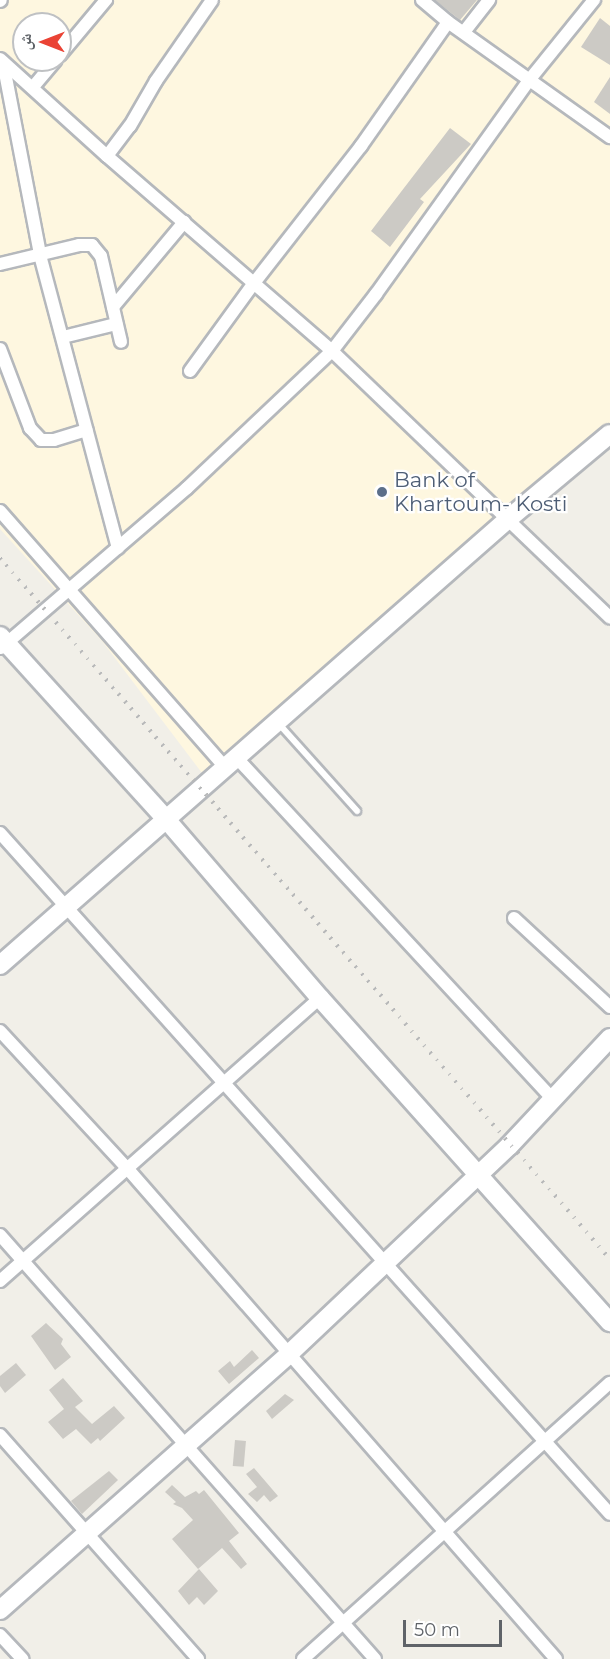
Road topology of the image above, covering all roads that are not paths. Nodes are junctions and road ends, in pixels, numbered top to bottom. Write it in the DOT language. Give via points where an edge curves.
graph roads {
  1 [pos="105,0"];
  2 [pos="212,0"];
  3 [pos="422,0"];
  4 [pos="489,0"];
  5 [pos="594,0"];
  6 [pos="448,22"];
  7 [pos="464,32"];
  8 [pos="72,40"];
  9 [pos="1,62"];
  10 [pos="46,72"];
  11 [pos="530,79"];
  12 [pos="33,87"];
  13 [pos="610,137"];
  14 [pos="106,156"];
  15 [pos="184,222"];
  16 [pos="40,255"];
  17 [pos="0,264"];
  18 [pos="254,283"];
  19 [pos="113,307"];
  20 [pos="116,324"];
  21 [pos="63,337"];
  22 [pos="121,342"];
  23 [pos="0,349"];
  24 [pos="332,351"];
  25 [pos="190,371"];
  26 [pos="86,430"];
  27 [pos="610,434"];
  28 [pos="0,511"];
  29 [pos="507,520"];
  30 [pos="118,548"];
  31 [pos="67,591"];
  32 [pos="610,618"];
  33 [pos="2,643"];
  34 [pos="276,721"];
  35 [pos="230,761"];
  36 [pos="357,811"];
  37 [pos="165,818"];
  38 [pos="0,833"];
  39 [pos="65,909"];
  40 [pos="514,918"];
  41 [pos="0,964"];
  42 [pos="320,998"];
  43 [pos="610,1007"];
  44 [pos="0,1031"];
  45 [pos="610,1038"];
  46 [pos="223,1084"];
  47 [pos="552,1098"];
  48 [pos="127,1168"];
  49 [pos="478,1173"];
  50 [pos="0,1235"];
  51 [pos="23,1261"];
  52 [pos="385,1262"];
  53 [pos="0,1281"];
  54 [pos="610,1322"];
  55 [pos="290,1353"];
  56 [pos="610,1383"];
  57 [pos="0,1435"];
  58 [pos="546,1442"];
  59 [pos="186,1445"];
  60 [pos="610,1514"];
  61 [pos="87,1533"];
  62 [pos="443,1533"];
  63 [pos="0,1610"];
  64 [pos="343,1624"];
  65 [pos="0,1635"];
  66 [pos="22,1659"];
  67 [pos="198,1659"];
  68 [pos="303,1659"];
  69 [pos="375,1659"];
  70 [pos="556,1659"];
  1 -- 8 [label="street"];
  2 -- 14 [label="street"];
  3 -- 6 [label="street"];
  4 -- 7 [label="street"];
  5 -- 11 [label="street"];
  6 -- 7 [label="street"];
  6 -- 18 [label="street" via="361,146"];
  7 -- 11 [label="street"];
  9 -- 12 [label="street"];
  9 -- 16 [label="street"];
  10 -- 12 [label="street"];
  11 -- 13 [label="street"];
  11 -- 24 [label="street"];
  12 -- 14 [label="street"];
  14 -- 15 [label="street"];
  15 -- 18 [label="street"];
  15 -- 19 [label="street"];
  16 -- 17 [label="street"];
  16 -- 19 [label="street" via="92,245 101,256"];
  16 -- 21 [label="street"];
  18 -- 24 [label="street"];
  18 -- 25 [label="street"];
  19 -- 20 [label="street"];
  20 -- 21 [label="street"];
  20 -- 22 [label="street"];
  21 -- 26 [label="street"];
  23 -- 26 [label="street" via="30,428 40,440"];
  24 -- 29 [label="street"];
  24 -- 30 [label="street"];
  26 -- 30 [label="street"];
  27 -- 29 [label="main road"];
  28 -- 31 [label="street"];
  29 -- 32 [label="street"];
  29 -- 34 [label="main road"];
  30 -- 31 [label="street"];
  31 -- 33 [label="street"];
  31 -- 35 [label="street"];
  33 -- 37 [label="main road"];
  34 -- 35 [label="main road"];
  34 -- 36 [label="lane"];
  35 -- 37 [label="main road"];
  35 -- 47 [label="street"];
  37 -- 39 [label="main road"];
  37 -- 42 [label="main road"];
  38 -- 39 [label="street"];
  39 -- 41 [label="main road"];
  39 -- 46 [label="street"];
  40 -- 43 [label="street"];
  42 -- 46 [label="street"];
  42 -- 49 [label="main road"];
  44 -- 48 [label="street"];
  45 -- 47 [label="main road"];
  46 -- 48 [label="street"];
  46 -- 52 [label="street"];
  47 -- 49 [label="main road" via="509,1146"];
  48 -- 51 [label="street"];
  48 -- 55 [label="street"];
  49 -- 52 [label="main road"];
  49 -- 54 [label="main road"];
  50 -- 51 [label="street"];
  51 -- 53 [label="street"];
  51 -- 59 [label="street"];
  52 -- 55 [label="main road"];
  52 -- 58 [label="street"];
  55 -- 59 [label="main road"];
  55 -- 62 [label="street"];
  56 -- 58 [label="street"];
  57 -- 61 [label="street"];
  58 -- 60 [label="street"];
  58 -- 62 [label="street"];
  59 -- 61 [label="main road"];
  59 -- 64 [label="street"];
  61 -- 63 [label="main road"];
  61 -- 67 [label="street"];
  62 -- 64 [label="street"];
  62 -- 70 [label="street"];
  64 -- 68 [label="street"];
  64 -- 69 [label="street"];
  65 -- 66 [label="street"];
}
